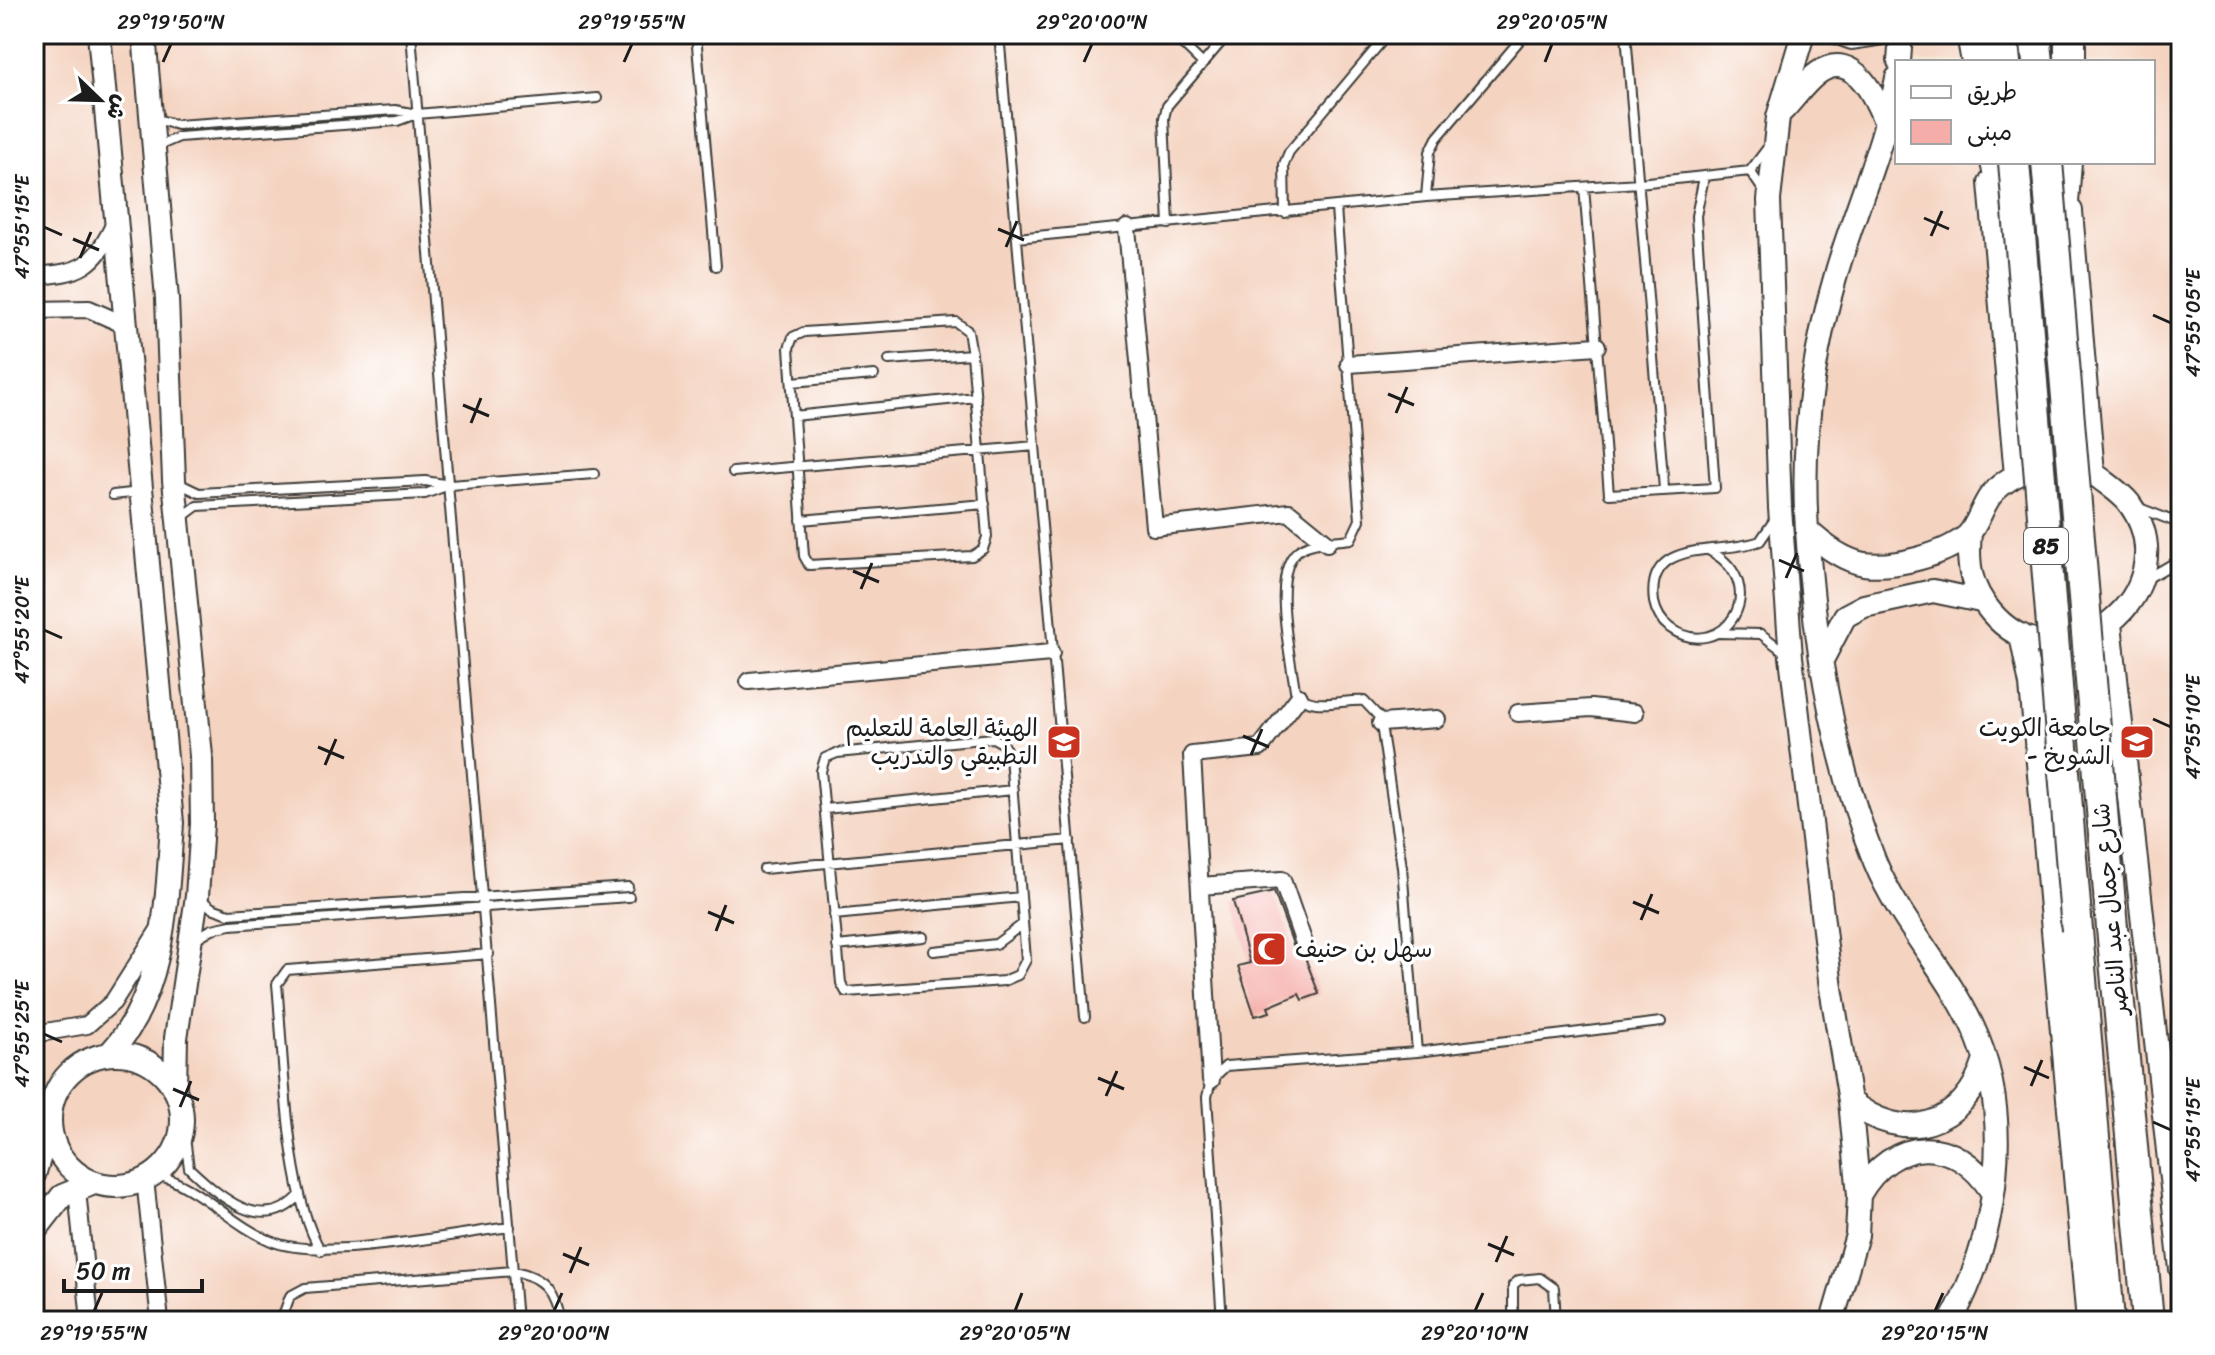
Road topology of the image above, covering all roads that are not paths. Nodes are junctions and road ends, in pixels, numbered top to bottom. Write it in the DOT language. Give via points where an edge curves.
graph roads {
  1 [pos="99,34"];
  2 [pos="144,34"];
  3 [pos="411,34"];
  4 [pos="696,34"];
  5 [pos="999,34"];
  6 [pos="1172,34"];
  7 [pos="1228,34"];
  8 [pos="1388,34"];
  9 [pos="1525,34"];
  10 [pos="1626,34"];
  11 [pos="1803,34"];
  12 [pos="1841,34"];
  13 [pos="1878,34"];
  14 [pos="1901,34"];
  15 [pos="1974,34"];
  16 [pos="2002,34"];
  17 [pos="2035,34"];
  18 [pos="2056,34"];
  19 [pos="2070,34"];
  20 [pos="1899,60"];
  21 [pos="1978,60"];
  22 [pos="2005,60"];
  23 [pos="2038,60"];
  24 [pos="2058,60"];
  25 [pos="2070,60"];
  26 [pos="1203,64"];
  27 [pos="1895,88"];
  28 [pos="597,98"];
  29 [pos="417,114"];
  30 [pos="152,117"];
  31 [pos="1887,127"];
  32 [pos="1776,128"];
  33 [pos="154,149"];
  34 [pos="1988,164"];
  35 [pos="1996,164"];
  36 [pos="2014,164"];
  37 [pos="2047,164"];
  38 [pos="2066,164"];
  39 [pos="2066,164"];
  40 [pos="1750,171"];
  41 [pos="1704,177"];
  42 [pos="1639,183"];
  43 [pos="1584,187"];
  44 [pos="1426,197"];
  45 [pos="1769,200"];
  46 [pos="1336,208"];
  47 [pos="1285,213"];
  48 [pos="116,221"];
  49 [pos="1169,224"];
  50 [pos="1127,228"];
  51 [pos="1017,238"];
  52 [pos="716,266"];
  53 [pos="34,276"];
  54 [pos="2057,283"];
  55 [pos="2025,292"];
  56 [pos="34,310"];
  57 [pos="125,325"];
  58 [pos="1597,346"];
  59 [pos="972,354"];
  60 [pos="889,360"];
  61 [pos="1349,364"];
  62 [pos="874,375"];
  63 [pos="792,382"];
  64 [pos="976,397"];
  65 [pos="794,416"];
  66 [pos="1035,446"];
  67 [pos="980,451"];
  68 [pos="798,466"];
  69 [pos="733,472"];
  70 [pos="2093,473"];
  71 [pos="594,474"];
  72 [pos="2016,475"];
  73 [pos="174,480"];
  74 [pos="450,485"];
  75 [pos="1664,489"];
  76 [pos="141,492"];
  77 [pos="113,495"];
  78 [pos="2128,501"];
  79 [pos="985,504"];
  80 [pos="1780,508"];
  81 [pos="178,520"];
  82 [pos="801,520"];
  83 [pos="2181,524"];
  84 [pos="1807,530"];
  85 [pos="1970,533"];
  86 [pos="1327,543"];
  87 [pos="1710,551"];
  88 [pos="2181,559"];
  89 [pos="2139,587"];
  90 [pos="1981,601"];
  91 [pos="2110,624"];
  92 [pos="1717,633"];
  93 [pos="2021,635"];
  94 [pos="1051,653"];
  95 [pos="1791,657"];
  96 [pos="1821,661"];
  97 [pos="749,681"];
  98 [pos="1299,697"];
  99 [pos="1518,713"];
  100 [pos="1635,713"];
  101 [pos="1437,719"];
  102 [pos="1381,723"];
  103 [pos="201,756"];
  104 [pos="167,758"];
  105 [pos="1013,790"];
  106 [pos="825,809"];
  107 [pos="172,823"];
  108 [pos="202,824"];
  109 [pos="1070,840"];
  110 [pos="1017,845"];
  111 [pos="830,862"];
  112 [pos="764,869"];
  113 [pos="1200,886"];
  114 [pos="628,887"];
  115 [pos="197,896"];
  116 [pos="485,897"];
  117 [pos="629,897"];
  118 [pos="1021,897"];
  119 [pos="486,909"];
  120 [pos="834,915"];
  121 [pos="163,923"];
  122 [pos="1023,924"];
  123 [pos="923,937"];
  124 [pos="1304,943"];
  125 [pos="188,944"];
  126 [pos="837,946"];
  127 [pos="934,951"];
  128 [pos="489,954"];
  129 [pos="1085,1017"];
  130 [pos="1661,1022"];
  131 [pos="34,1034"];
  132 [pos="1417,1052"];
  133 [pos="110,1053"];
  134 [pos="1985,1060"];
  135 [pos="1211,1080"];
  136 [pos="175,1089"];
  137 [pos="1850,1101"];
  138 [pos="182,1115"];
  139 [pos="49,1125"];
  140 [pos="34,1175"];
  141 [pos="150,1177"];
  142 [pos="86,1187"];
  143 [pos="1992,1192"];
  144 [pos="300,1195"];
  145 [pos="1859,1195"];
  146 [pos="2135,1197"];
  147 [pos="510,1227"];
  148 [pos="34,1232"];
  149 [pos="321,1251"];
  150 [pos="2181,1269"];
  151 [pos="513,1271"];
  152 [pos="1952,1320"];
  153 [pos="90,1321"];
  154 [pos="160,1321"];
  155 [pos="281,1321"];
  156 [pos="517,1321"];
  157 [pos="560,1321"];
  158 [pos="1222,1321"];
  159 [pos="1513,1321"];
  160 [pos="1556,1321"];
  161 [pos="1832,1321"];
  162 [pos="2088,1321"];
  163 [pos="2109,1321"];
  164 [pos="2148,1321"];
  165 [pos="2167,1321"];
  1 -- 48 [label="street"];
  2 -- 30 [label="street"];
  3 -- 29 [label="lane"];
  4 -- 52 [label="lane"];
  5 -- 51 [label="lane"];
  6 -- 26 [label="lane"];
  7 -- 26 [label="lane"];
  8 -- 47 [label="lane" via="1289,152 1284,164"];
  9 -- 44 [label="lane" via="1437,138 1430,152"];
  10 -- 42 [label="lane"];
  11 -- 32 [label="street"];
  12 -- 13 [label="street"];
  14 -- 20 [label="street"];
  15 -- 21 [label="highway"];
  16 -- 22 [label="highway"];
  17 -- 23 [label="highway"];
  18 -- 24 [label="street"];
  19 -- 25 [label="highway"];
  26 -- 49 [label="lane" via="1176,93 1164,118"];
  27 -- 31 [label="street"];
  28 -- 29 [label="lane"];
  29 -- 30 [label="lane" via="395,110 177,125"];
  29 -- 33 [label="lane" via="397,121 179,137"];
  29 -- 74 [label="lane"];
  30 -- 33 [label="street"];
  31 -- 32 [label="street" via="1873,91 1854,71 1836,68 1819,72"];
  31 -- 84 [label="street" via="1837,271 1812,374 1804,459"];
  32 -- 40 [label="lane"];
  32 -- 45 [label="street"];
  33 -- 73 [label="street"];
  34 -- 72 [label="street"];
  35 -- 55 [label="highway, bridge"];
  36 -- 55 [label="highway, شارع جمال عبد الناصر / 85, bridge"];
  37 -- 54 [label="highway, شارع جمال عبد الناصر / 85, bridge"];
  38 -- 54 [label="highway, bridge"];
  39 -- 70 [label="street"];
  40 -- 41 [label="lane"];
  40 -- 45 [label="lane"];
  41 -- 42 [label="lane"];
  41 -- 75 [label="lane" via="1696,216 1715,488"];
  42 -- 43 [label="lane"];
  42 -- 75 [label="lane"];
  43 -- 44 [label="lane"];
  43 -- 58 [label="lane"];
  44 -- 46 [label="lane"];
  45 -- 80 [label="street"];
  46 -- 47 [label="lane"];
  46 -- 61 [label="lane"];
  47 -- 49 [label="lane"];
  48 -- 53 [label="street" via="102,250 84,267 69,274"];
  48 -- 57 [label="street"];
  49 -- 50 [label="lane"];
  50 -- 51 [label="lane"];
  50 -- 86 [label="street" via="1154,527 1289,512"];
  51 -- 66 [label="lane"];
  54 -- 146 [label="highway, شارع جمال عبد الناصر / 85, bridge"];
  55 -- 163 [label="highway, شارع جمال عبد الناصر / 85, bridge"];
  56 -- 57 [label="street" via="89,309"];
  57 -- 76 [label="street"];
  58 -- 61 [label="street"];
  58 -- 75 [label="lane" via="1609,494"];
  59 -- 60 [label="lane"];
  59 -- 63 [label="lane" via="968,331 956,322 804,332 790,342"];
  59 -- 64 [label="lane"];
  61 -- 86 [label="lane" via="1360,520 1351,539"];
  62 -- 63 [label="lane"];
  63 -- 65 [label="lane"];
  64 -- 65 [label="lane"];
  64 -- 67 [label="lane"];
  65 -- 68 [label="lane"];
  66 -- 67 [label="lane"];
  66 -- 94 [label="lane"];
  67 -- 68 [label="lane"];
  67 -- 79 [label="lane"];
  68 -- 69 [label="lane"];
  68 -- 82 [label="lane"];
  70 -- 72 [label="street" via="2068,465 2041,466"];
  70 -- 78 [label="street"];
  71 -- 74 [label="lane"];
  72 -- 85 [label="street" via="1979,511"];
  73 -- 74 [label="lane" via="199,493 425,481"];
  73 -- 81 [label="street"];
  74 -- 81 [label="lane" via="425,494 197,506"];
  74 -- 116 [label="lane"];
  76 -- 77 [label="lane"];
  76 -- 104 [label="street"];
  78 -- 83 [label="lane"];
  78 -- 89 [label="street" via="2144,543"];
  79 -- 82 [label="lane"];
  79 -- 82 [label="lane" via="986,544 972,556 813,568 805,561"];
  80 -- 87 [label="lane" via="1760,541"];
  80 -- 95 [label="street"];
  81 -- 103 [label="street"];
  84 -- 85 [label="street" via="1825,547 1864,564 1931,556"];
  84 -- 96 [label="street"];
  85 -- 90 [label="street" via="1968,557"];
  86 -- 98 [label="lane" via="1302,547 1283,576"];
  87 -- 92 [label="lane" via="1731,566 1741,589 1731,622"];
  87 -- 92 [label="lane" via="1691,550 1666,563 1653,588 1664,623 1699,638"];
  88 -- 89 [label="lane" via="2157,570"];
  89 -- 91 [label="street"];
  90 -- 93 [label="street" via="1998,621"];
  90 -- 96 [label="street" via="1933,591 1864,606 1845,616"];
  91 -- 93 [label="street" via="2067,642"];
  91 -- 150 [label="street"];
  92 -- 95 [label="lane" via="1761,634"];
  93 -- 162 [label="street" via="2031,685"];
  94 -- 97 [label="street"];
  94 -- 109 [label="lane"];
  95 -- 137 [label="street"];
  96 -- 134 [label="street" via="1848,781 1875,862 1972,1024"];
  98 -- 102 [label="lane" via="1315,704 1364,701"];
  98 -- 113 [label="street" via="1260,748 1192,755"];
  99 -- 100 [label="street" via="1591,708"];
  101 -- 102 [label="street"];
  102 -- 132 [label="lane" via="1402,867"];
  103 -- 104 [label="street"];
  103 -- 108 [label="street"];
  104 -- 107 [label="street"];
  105 -- 106 [label="lane"];
  105 -- 106 [label="lane" via="1010,756 993,738 837,753 822,764"];
  105 -- 110 [label="lane"];
  106 -- 111 [label="lane"];
  107 -- 108 [label="street"];
  107 -- 121 [label="street"];
  108 -- 115 [label="street"];
  109 -- 110 [label="lane"];
  109 -- 129 [label="lane"];
  110 -- 111 [label="lane"];
  110 -- 118 [label="lane"];
  111 -- 112 [label="lane"];
  111 -- 120 [label="lane"];
  113 -- 124 [label="street" via="1282,880"];
  113 -- 135 [label="street"];
  114 -- 116 [label="lane"];
  115 -- 116 [label="lane" via="229,914"];
  115 -- 125 [label="street"];
  116 -- 119 [label="lane"];
  117 -- 119 [label="lane"];
  118 -- 120 [label="lane"];
  118 -- 122 [label="lane"];
  119 -- 125 [label="lane" via="231,925 212,929"];
  119 -- 128 [label="lane"];
  120 -- 126 [label="lane"];
  121 -- 131 [label="street" via="113,1002 87,1025"];
  121 -- 133 [label="street" via="138,1013"];
  122 -- 126 [label="lane" via="1026,960 1018,975 1004,981 851,994 841,983"];
  122 -- 127 [label="lane" via="996,944"];
  123 -- 126 [label="lane"];
  125 -- 136 [label="street"];
  128 -- 144 [label="lane" via="287,970 280,975"];
  128 -- 147 [label="lane"];
  130 -- 132 [label="lane"];
  132 -- 135 [label="lane" via="1226,1066"];
  133 -- 136 [label="street" via="136,1056 159,1068"];
  133 -- 139 [label="street" via="85,1060 65,1076 52,1099"];
  134 -- 137 [label="street" via="1969,1095 1956,1109 1930,1122 1882,1122"];
  134 -- 143 [label="street" via="1997,1136"];
  135 -- 158 [label="lane" via="1207,1097"];
  136 -- 138 [label="street"];
  137 -- 145 [label="street"];
  138 -- 141 [label="street" via="176,1148"];
  138 -- 144 [label="lane" via="189,1168 239,1208 270,1214 289,1208"];
  139 -- 140 [label="street"];
  139 -- 142 [label="street" via="56,1150"];
  141 -- 142 [label="street" via="120,1186"];
  141 -- 149 [label="lane" via="176,1180 272,1242"];
  141 -- 154 [label="street"];
  142 -- 148 [label="street" via="62,1196"];
  142 -- 153 [label="street"];
  143 -- 145 [label="street" via="1965,1160 1925,1149 1885,1161"];
  143 -- 152 [label="street" via="1985,1232"];
  144 -- 149 [label="lane"];
  145 -- 161 [label="street" via="1857,1235"];
  146 -- 164 [label="highway, شارع جمال عبد الناصر / 85"];
  146 -- 165 [label="highway"];
  147 -- 149 [label="lane"];
  147 -- 151 [label="lane"];
  151 -- 155 [label="lane" via="305,1288 290,1296"];
  151 -- 156 [label="lane"];
  151 -- 157 [label="lane" via="544,1281 554,1293"];
  159 -- 160 [label="lane" via="1513,1285 1540,1278 1554,1288"];
}
